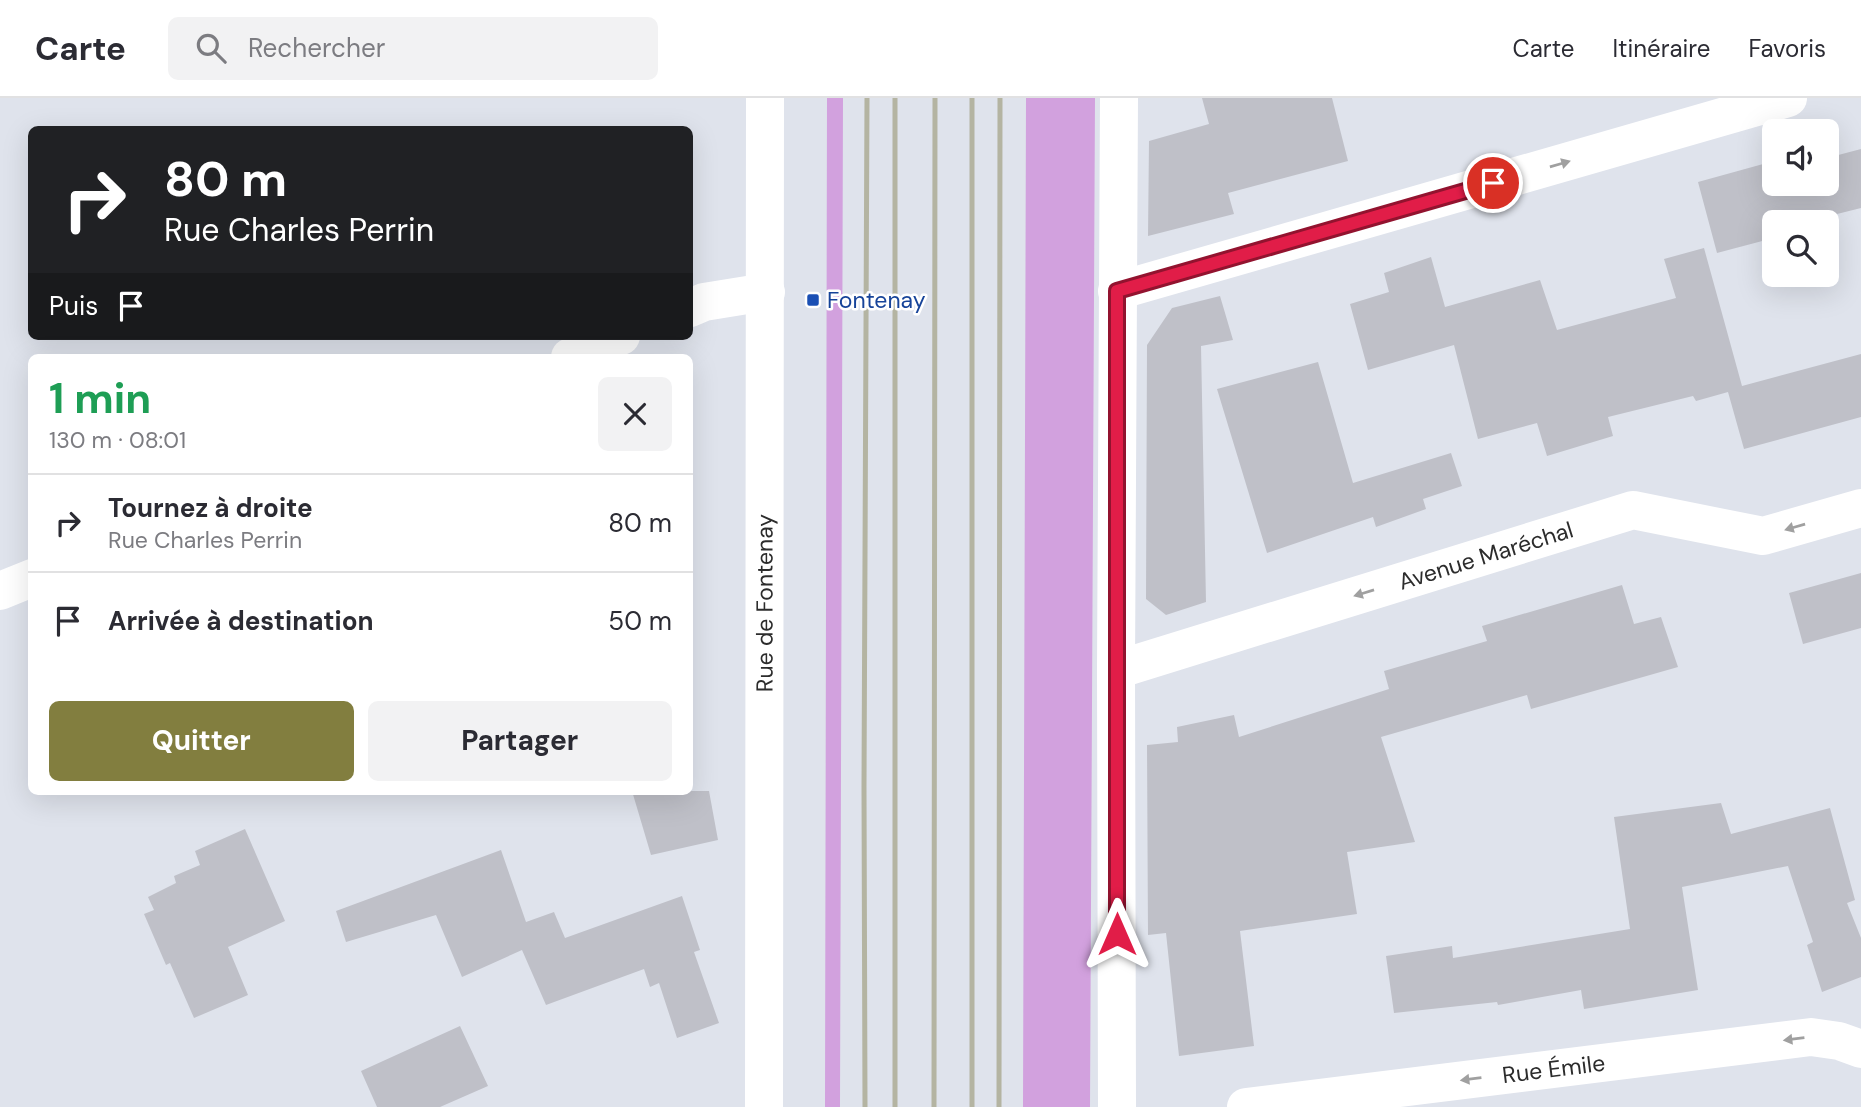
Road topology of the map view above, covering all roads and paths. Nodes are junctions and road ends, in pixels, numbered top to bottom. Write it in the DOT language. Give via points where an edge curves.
graph roads {
  1 [pos="765,98"];
  2 [pos="1119,98"];
  3 [pos="1788,98"];
  4 [pos="1117,291"];
  5 [pos="766,292"];
  6 [pos="693,307"];
  7 [pos="611,340"];
  8 [pos="577,354"];
  9 [pos="1861,508"];
  10 [pos="28,580"];
  11 [pos="0,591"];
  12 [pos="1116,670"];
  13 [pos="1861,1049"];
  14 [pos="754,1103"];
  15 [pos="1117,1107"];
  16 [pos="1246,1107"];
  1 -- 5 [label="street, Rue de Fontenay"];
  2 -- 4 [label="street"];
  4 -- 3 [label="street, one-way"];
  4 -- 12 [label="street"];
  5 -- 6 [label="street"];
  5 -- 14 [label="street, Rue de Fontenay"];
  7 -- 8 [label="street"];
  9 -- 12 [label="street, Avenue Maréchal, one-way" via="1763,536 1633,510"];
  10 -- 11 [label="street"];
  12 -- 15 [label="street"];
  13 -- 16 [label="street, Rue Émile, one-way" via="1811,1037"];
}
